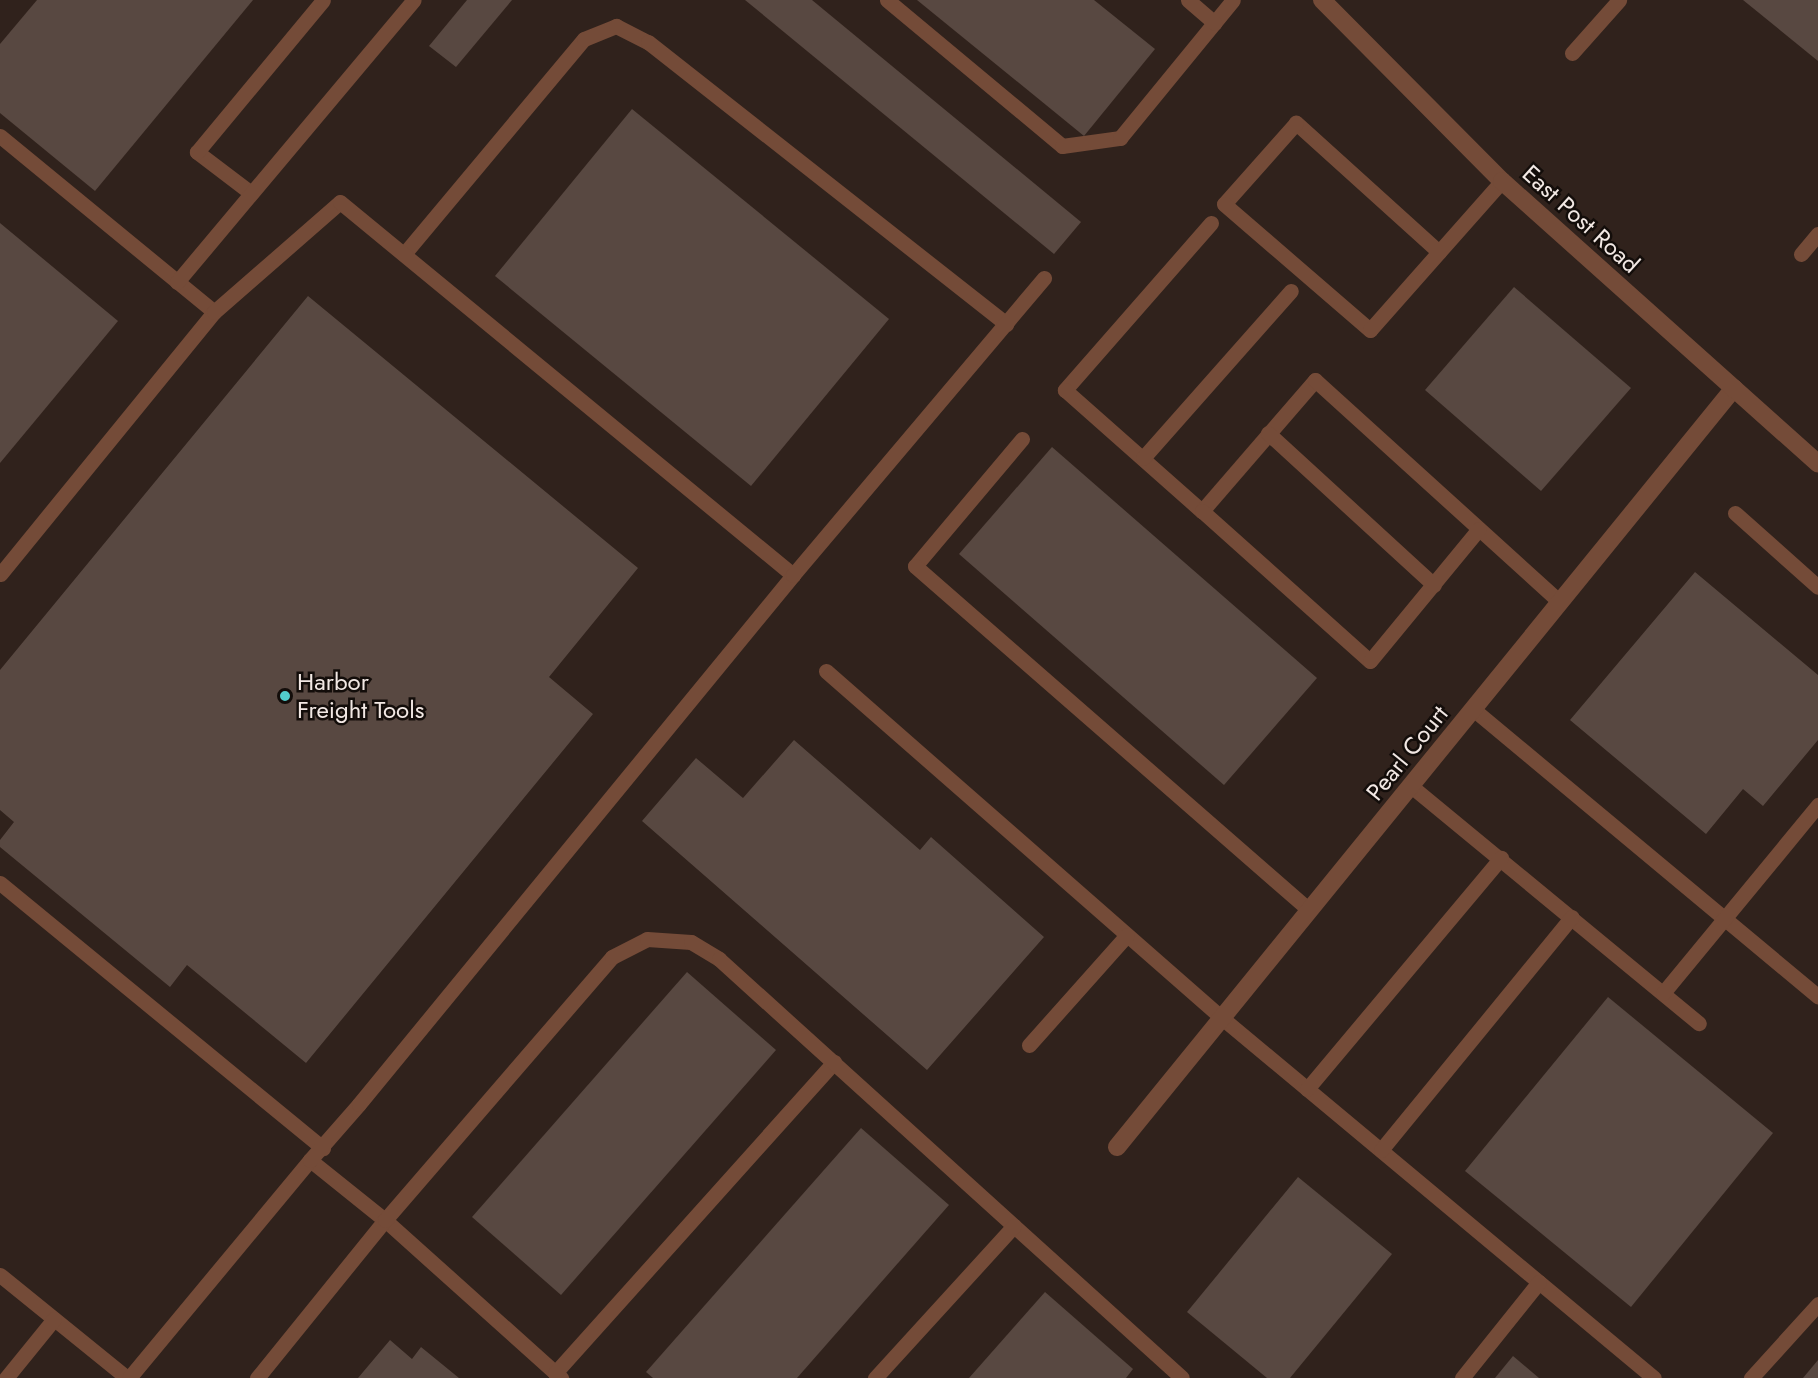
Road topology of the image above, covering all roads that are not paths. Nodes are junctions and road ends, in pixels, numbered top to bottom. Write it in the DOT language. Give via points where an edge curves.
graph roads {
  1 [pos="323,0"];
  2 [pos="414,0"];
  3 [pos="887,0"];
  4 [pos="1188,0"];
  5 [pos="1233,0"];
  6 [pos="1322,0"];
  7 [pos="1618,0"];
  8 [pos="1214,23"];
  9 [pos="1572,53"];
  10 [pos="0,136"];
  11 [pos="1502,181"];
  12 [pos="251,194"];
  13 [pos="1211,223"];
  14 [pos="1818,234"];
  15 [pos="1440,252"];
  16 [pos="404,254"];
  17 [pos="1801,254"];
  18 [pos="1044,278"];
  19 [pos="177,282"];
  20 [pos="1291,291"];
  21 [pos="214,312"];
  22 [pos="1005,324"];
  23 [pos="1734,388"];
  24 [pos="1268,433"];
  25 [pos="1022,439"];
  26 [pos="1143,458"];
  27 [pos="1818,464"];
  28 [pos="1202,511"];
  29 [pos="1735,513"];
  30 [pos="1479,529"];
  31 [pos="0,574"];
  32 [pos="793,575"];
  33 [pos="1434,585"];
  34 [pos="1818,587"];
  35 [pos="1560,603"];
  36 [pos="826,671"];
  37 [pos="1473,709"];
  38 [pos="1411,786"];
  39 [pos="1818,805"];
  40 [pos="1501,858"];
  41 [pos="0,883"];
  42 [pos="1310,910"];
  43 [pos="1572,917"];
  44 [pos="1724,917"];
  45 [pos="1127,935"];
  46 [pos="1663,993"];
  47 [pos="1818,996"];
  48 [pos="1221,1018"];
  49 [pos="1699,1023"];
  50 [pos="1029,1046"];
  51 [pos="834,1062"];
  52 [pos="1307,1089"];
  53 [pos="1117,1147"];
  54 [pos="323,1148"];
  55 [pos="1381,1150"];
  56 [pos="310,1160"];
  57 [pos="385,1220"];
  58 [pos="1014,1226"];
  59 [pos="0,1275"];
  60 [pos="1539,1282"];
  61 [pos="1818,1304"];
  62 [pos="54,1319"];
  63 [pos="558,1375"];
  64 [pos="6,1378"];
  65 [pos="128,1378"];
  66 [pos="257,1378"];
  67 [pos="875,1378"];
  68 [pos="1182,1378"];
  69 [pos="1462,1378"];
  70 [pos="1654,1378"];
  71 [pos="1751,1378"];
  1 -- 12 [label="lane" via="197,152"];
  2 -- 12 [label="lane"];
  3 -- 8 [label="lane" via="1062,146 1120,138"];
  4 -- 8 [label="lane"];
  5 -- 8 [label="lane"];
  6 -- 11 [label="street, East Post Road"];
  7 -- 9 [label="lane"];
  10 -- 19 [label="lane"];
  11 -- 15 [label="lane"];
  11 -- 23 [label="street, East Post Road"];
  12 -- 19 [label="lane"];
  13 -- 26 [label="lane" via="1065,390"];
  14 -- 17 [label="lane"];
  15 -- 15 [label="lane" via="1370,330 1224,204 1296,123"];
  16 -- 21 [label="lane" via="340,202"];
  16 -- 22 [label="lane" via="584,39 616,26 648,42"];
  16 -- 32 [label="lane"];
  18 -- 22 [label="lane"];
  19 -- 21 [label="lane"];
  20 -- 26 [label="lane"];
  21 -- 31 [label="lane"];
  22 -- 32 [label="lane"];
  23 -- 27 [label="street, East Post Road"];
  23 -- 35 [label="street, Pearl Court"];
  24 -- 28 [label="lane"];
  24 -- 30 [label="lane" via="1315,380"];
  24 -- 33 [label="lane"];
  25 -- 42 [label="lane" via="915,566"];
  26 -- 28 [label="lane"];
  28 -- 33 [label="lane" via="1370,661"];
  29 -- 34 [label="lane"];
  30 -- 33 [label="lane"];
  30 -- 35 [label="lane"];
  32 -- 54 [label="lane"];
  35 -- 37 [label="street, Pearl Court"];
  36 -- 45 [label="lane"];
  37 -- 38 [label="street, Pearl Court"];
  37 -- 44 [label="lane"];
  38 -- 40 [label="lane"];
  38 -- 42 [label="street, Pearl Court"];
  39 -- 44 [label="lane"];
  40 -- 43 [label="lane"];
  40 -- 52 [label="lane"];
  41 -- 54 [label="lane"];
  42 -- 48 [label="street, Pearl Court"];
  43 -- 46 [label="lane"];
  43 -- 55 [label="lane"];
  44 -- 46 [label="lane"];
  44 -- 47 [label="lane"];
  45 -- 48 [label="lane"];
  45 -- 50 [label="lane"];
  46 -- 49 [label="lane"];
  48 -- 52 [label="lane"];
  48 -- 53 [label="street, Pearl Court"];
  51 -- 57 [label="lane" via="719,959 691,942 647,939 612,957"];
  51 -- 58 [label="lane"];
  51 -- 63 [label="lane"];
  52 -- 55 [label="lane"];
  54 -- 56 [label="lane"];
  55 -- 60 [label="lane"];
  56 -- 57 [label="lane"];
  56 -- 65 [label="lane"];
  57 -- 63 [label="lane"];
  57 -- 66 [label="lane"];
  58 -- 67 [label="lane"];
  58 -- 68 [label="lane"];
  59 -- 62 [label="lane"];
  60 -- 69 [label="lane"];
  60 -- 70 [label="lane"];
  61 -- 71 [label="lane"];
  62 -- 64 [label="lane"];
  62 -- 65 [label="lane"];
}
